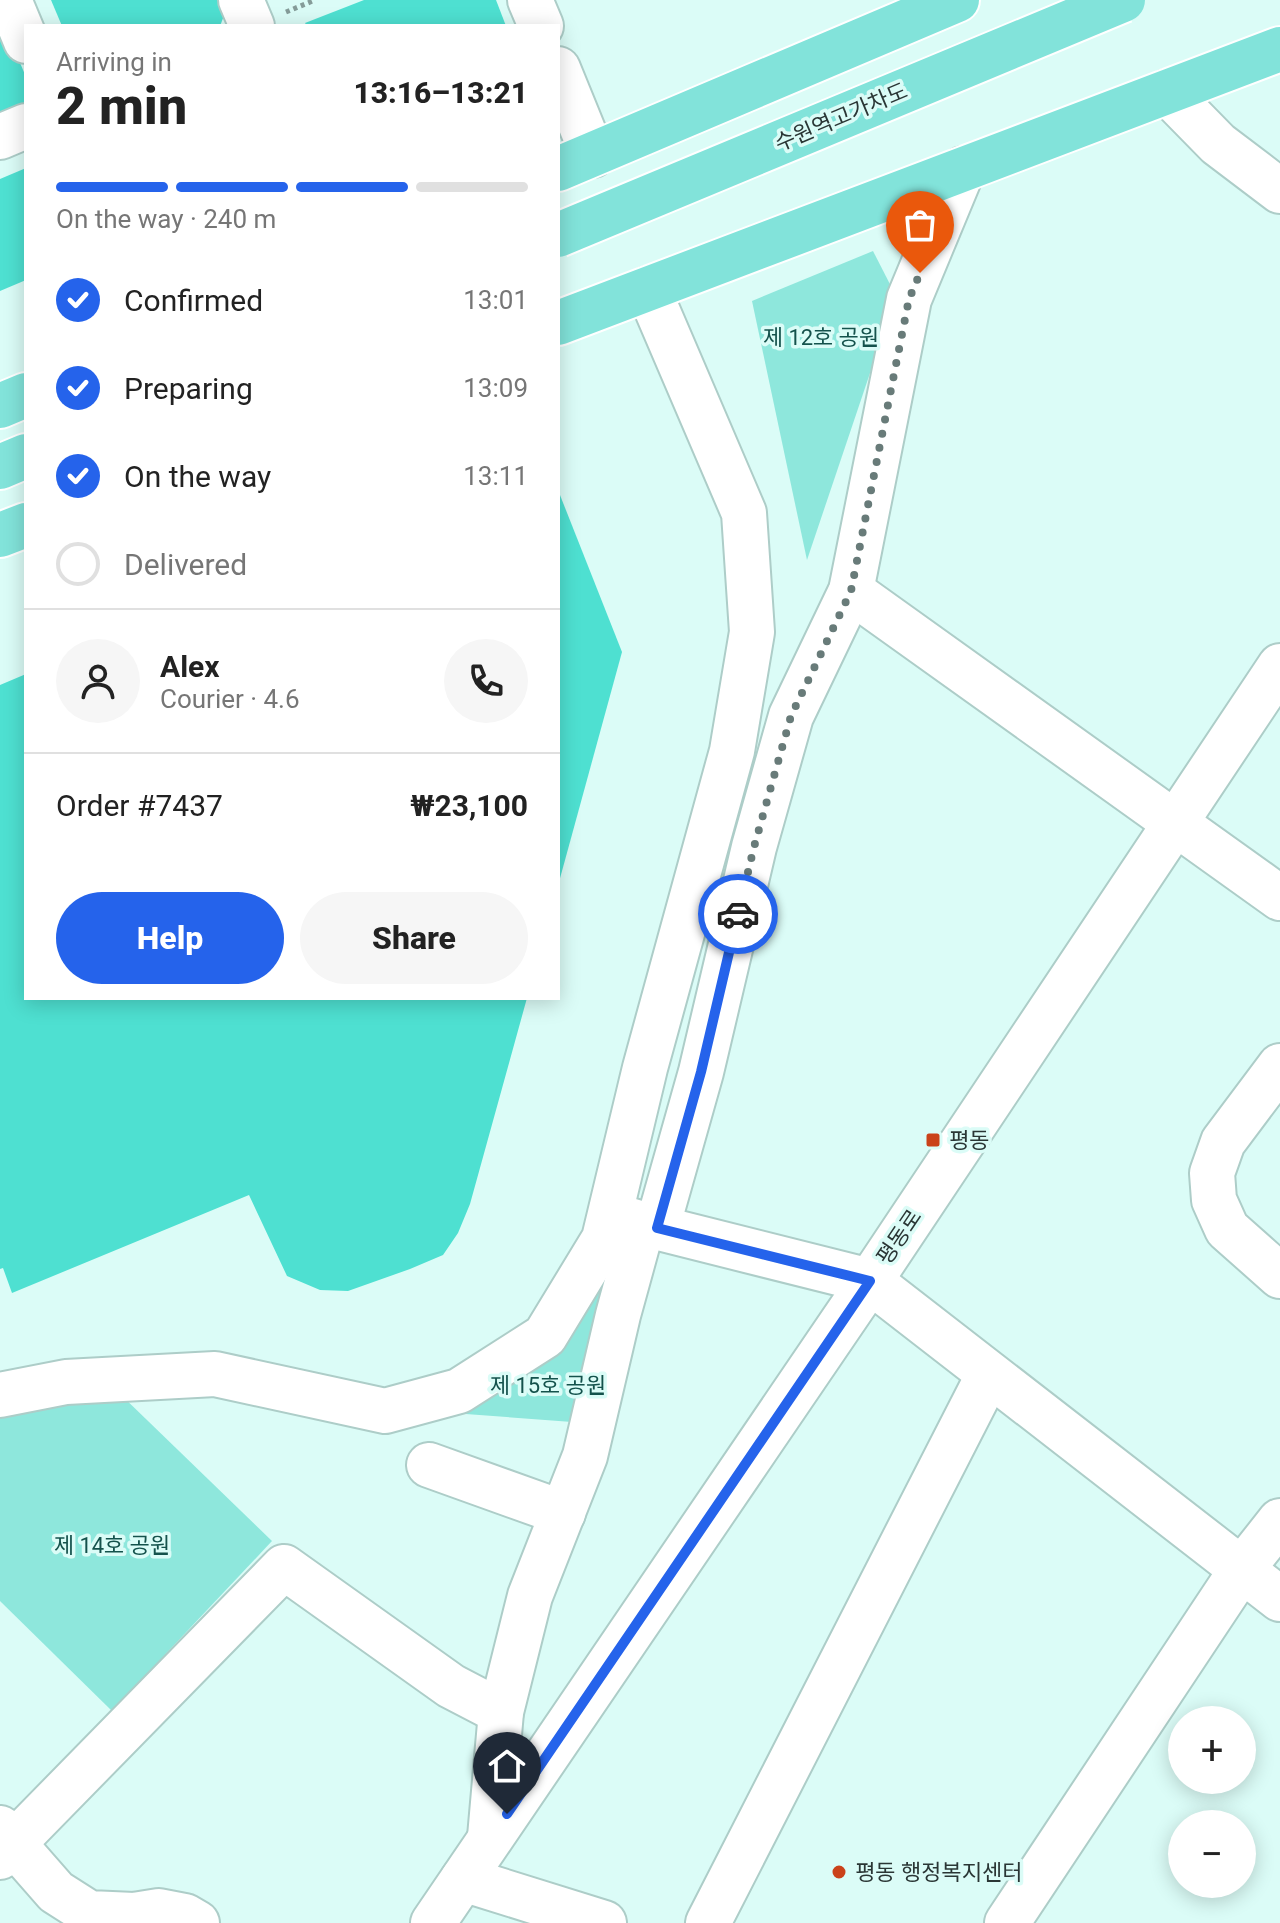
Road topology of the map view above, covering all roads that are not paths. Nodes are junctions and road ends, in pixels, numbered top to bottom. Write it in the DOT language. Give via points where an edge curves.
graph roads {
  1 [pos="9,0"];
  2 [pos="241,0"];
  3 [pos="530,0"];
  4 [pos="957,0"];
  5 [pos="1123,0"];
  6 [pos="251,24"];
  7 [pos="540,24"];
  8 [pos="24,36"];
  9 [pos="1280,49"];
  10 [pos="560,80"];
  11 [pos="1167,92"];
  12 [pos="24,127"];
  13 [pos="0,137"];
  14 [pos="575,162"];
  15 [pos="963,169"];
  16 [pos="1280,191"];
  17 [pos="560,234"];
  18 [pos="648,289"];
  19 [pos="560,322"];
  20 [pos="24,396"];
  21 [pos="0,406"];
  22 [pos="24,457"];
  23 [pos="0,467"];
  24 [pos="24,526"];
  25 [pos="0,535"];
  26 [pos="851,591"];
  27 [pos="1280,666"];
  28 [pos="1176,822"];
  29 [pos="1280,898"];
  30 [pos="1280,1066"];
  31 [pos="637,1222"];
  32 [pos="1280,1276"];
  33 [pos="870,1281"];
  34 [pos="989,1374"];
  35 [pos="0,1395"];
  36 [pos="429,1465"];
  37 [pos="563,1513"];
  38 [pos="1280,1521"];
  39 [pos="1242,1569"];
  40 [pos="1280,1599"];
  41 [pos="501,1712"];
  42 [pos="489,1840"];
  43 [pos="5,1843"];
  44 [pos="463,1879"];
  45 [pos="84,1918"];
  46 [pos="197,1923"];
  47 [pos="433,1923"];
  48 [pos="604,1923"];
  49 [pos="708,1923"];
  50 [pos="1007,1923"];
  1 -- 8 [label="street"];
  2 -- 6 [label="street"];
  3 -- 7 [label="street"];
  4 -- 14 [label="main road"];
  5 -- 17 [label="main road, 수원역고가차도, bridge"];
  9 -- 11 [label="main road"];
  10 -- 14 [label="street"];
  11 -- 15 [label="main road"];
  11 -- 16 [label="street" via="1218,144"];
  12 -- 13 [label="street"];
  15 -- 18 [label="main road"];
  15 -- 26 [label="street" via="909,299"];
  18 -- 19 [label="main road"];
  18 -- 31 [label="street" via="744,513 752,632 732,751 645,1068"];
  20 -- 21 [label="main road"];
  22 -- 23 [label="main road"];
  24 -- 25 [label="main road"];
  26 -- 28 [label="street"];
  26 -- 31 [label="street" via="791,716 701,1072"];
  27 -- 28 [label="street, 평동로"];
  28 -- 29 [label="street"];
  28 -- 33 [label="street, 평동로"];
  30 -- 32 [label="street" via="1223,1142 1212,1173 1214,1200 1227,1229"];
  31 -- 33 [label="street"];
  31 -- 35 [label="street" via="604,1239 545,1336 459,1391 385,1411 215,1374 66,1382"];
  31 -- 37 [label="street" via="585,1456"];
  33 -- 34 [label="street"];
  33 -- 42 [label="street, 평동로"];
  34 -- 39 [label="street"];
  34 -- 49 [label="street"];
  36 -- 37 [label="street"];
  37 -- 41 [label="street" via="530,1596"];
  38 -- 39 [label="street"];
  39 -- 40 [label="street"];
  39 -- 50 [label="street"];
  41 -- 42 [label="street"];
  41 -- 43 [label="street" via="451,1686 284,1567"];
  42 -- 44 [label="street, 평동로"];
  43 -- 45 [label="street"];
  44 -- 47 [label="street, 평동로"];
  44 -- 48 [label="street"];
  45 -- 46 [label="street" via="159,1911"];
}
